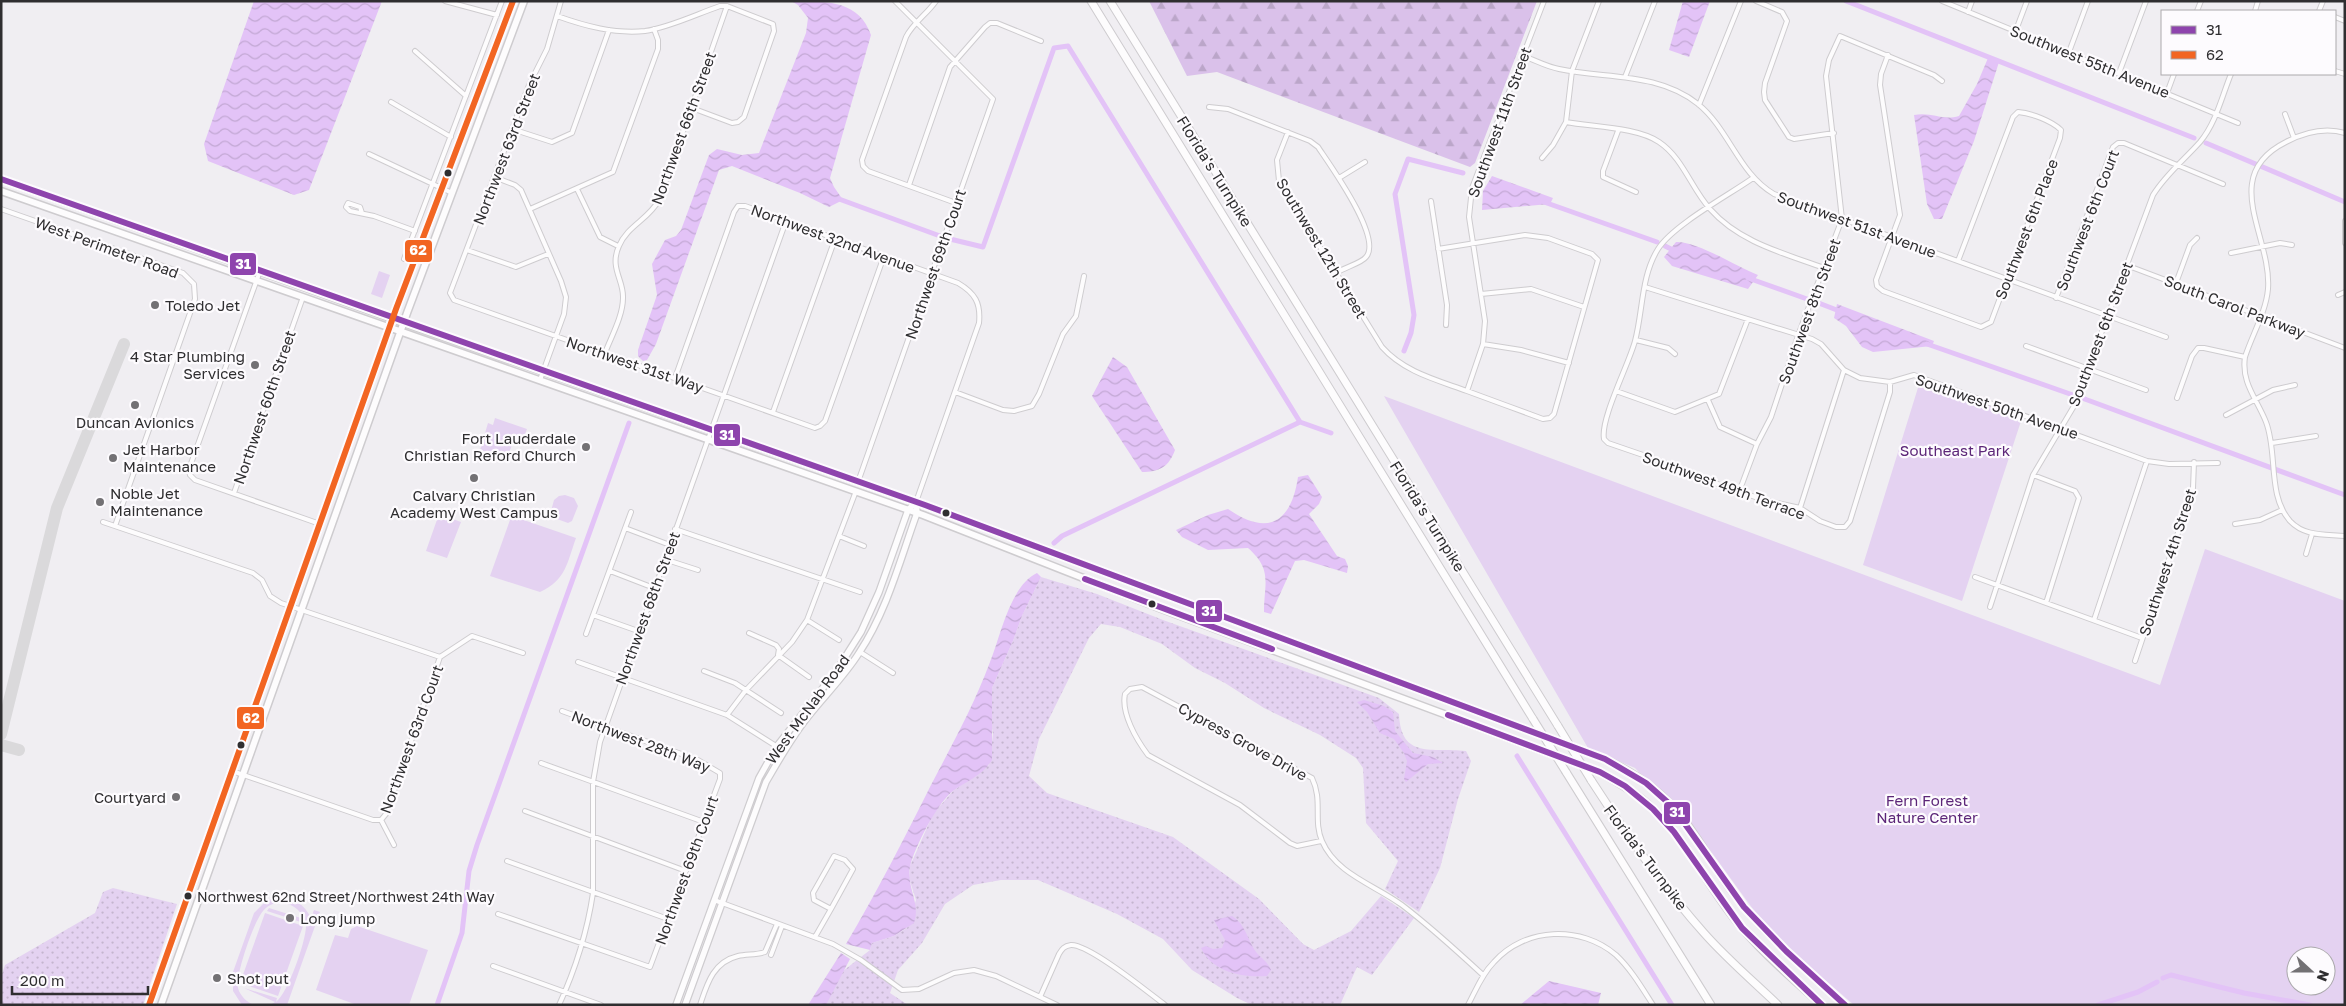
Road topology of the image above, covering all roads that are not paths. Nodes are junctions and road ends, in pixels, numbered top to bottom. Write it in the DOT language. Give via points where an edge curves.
graph roads {
  1 [pos="445,1"];
  2 [pos="502,1"];
  3 [pos="513,1"];
  4 [pos="524,1"];
  5 [pos="561,1"];
  6 [pos="895,1"];
  7 [pos="936,1"];
  8 [pos="1091,1"];
  9 [pos="1110,1"];
  10 [pos="1544,1"];
  11 [pos="1599,1"];
  12 [pos="1655,1"];
  13 [pos="1741,1"];
  14 [pos="1756,1"];
  15 [pos="1942,1"];
  16 [pos="1972,1"];
  17 [pos="2027,1"];
  18 [pos="2088,1"];
  19 [pos="2146,1"];
  20 [pos="727,6"];
  21 [pos="1968,12"];
  22 [pos="497,15"];
  23 [pos="557,16"];
  24 [pos="918,22"];
  25 [pos="654,29"];
  26 [pos="609,30"];
  27 [pos="2016,30"];
  28 [pos="1041,41"];
  29 [pos="415,51"];
  30 [pos="2069,52"];
  31 [pos="1523,56"];
  32 [pos="1888,56"];
  33 [pos="954,60"];
  34 [pos="1572,71"];
  35 [pos="2119,73"];
  36 [pos="2174,75"];
  37 [pos="2231,75"];
  38 [pos="1625,77"];
  39 [pos="1942,81"];
  40 [pos="2167,92"];
  41 [pos="466,96"];
  42 [pos="391,102"];
  43 [pos="1699,105"];
  44 [pos="1209,107"];
  45 [pos="692,108"];
  46 [pos="2216,113"];
  47 [pos="2285,114"];
  48 [pos="1566,122"];
  49 [pos="2238,123"];
  50 [pos="512,128"];
  51 [pos="1618,131"];
  52 [pos="1288,132"];
  53 [pos="1834,133"];
  54 [pos="2345,133"];
  55 [pos="451,137"];
  56 [pos="2294,138"];
  57 [pos="369,154"];
  58 [pos="1542,158"];
  59 [pos="1364,162"];
  60 [pos="2176,164"];
  61 [pos="494,177"];
  62 [pos="1339,178"];
  63 [pos="1753,178"];
  64 [pos="1,179"];
  65 [pos="2223,184"];
  66 [pos="432,185"];
  67 [pos="909,185"];
  68 [pos="442,189"];
  69 [pos="577,189"];
  70 [pos="1,191"];
  71 [pos="1636,192"];
  72 [pos="452,193"];
  73 [pos="1431,201"];
  74 [pos="956,203"];
  75 [pos="1709,208"];
  76 [pos="1,209"];
  77 [pos="530,209"];
  78 [pos="362,213"];
  79 [pos="1842,219"];
  80 [pos="786,221"];
  81 [pos="2345,221"];
  82 [pos="415,231"];
  83 [pos="1892,238"];
  84 [pos="2197,238"];
  85 [pos="835,239"];
  86 [pos="2345,242"];
  87 [pos="1474,244"];
  88 [pos="2292,245"];
  89 [pos="618,246"];
  90 [pos="2262,247"];
  91 [pos="1438,249"];
  92 [pos="467,250"];
  93 [pos="2232,253"];
  94 [pos="548,254"];
  95 [pos="884,256"];
  96 [pos="404,259"];
  97 [pos="1958,261"];
  98 [pos="2126,265"];
  99 [pos="1824,268"];
  100 [pos="260,271"];
  101 [pos="932,273"];
  102 [pos="1336,273"];
  103 [pos="1084,276"];
  104 [pos="2007,280"];
  105 [pos="256,281"];
  106 [pos="2176,282"];
  107 [pos="1646,286"];
  108 [pos="2345,292"];
  109 [pos="1481,294"];
  110 [pos="2338,295"];
  111 [pos="303,297"];
  112 [pos="451,297"];
  113 [pos="2056,298"];
  114 [pos="978,302"];
  115 [pos="1584,307"];
  116 [pos="2107,315"];
  117 [pos="2260,316"];
  118 [pos="393,319"];
  119 [pos="1748,319"];
  120 [pos="404,322"];
  121 [pos="1446,326"];
  122 [pos="390,327"];
  123 [pos="401,331"];
  124 [pos="1799,333"];
  125 [pos="555,337"];
  126 [pos="2166,337"];
  127 [pos="1636,340"];
  128 [pos="1483,344"];
  129 [pos="2026,346"];
  130 [pos="2345,348"];
  131 [pos="605,353"];
  132 [pos="1675,354"];
  133 [pos="2245,357"];
  134 [pos="1569,362"];
  135 [pos="2088,368"];
  136 [pos="1844,370"];
  137 [pos="543,371"];
  138 [pos="675,378"];
  139 [pos="540,380"];
  140 [pos="1890,382"];
  141 [pos="2295,385"];
  142 [pos="2146,390"];
  143 [pos="1467,391"];
  144 [pos="1616,391"];
  145 [pos="954,392"];
  146 [pos="724,396"];
  147 [pos="2177,398"];
  148 [pos="1708,400"];
  149 [pos="2255,400"];
  150 [pos="773,412"];
  151 [pos="2226,415"];
  152 [pos="2061,428"];
  153 [pos="711,431"];
  154 [pos="2316,436"];
  155 [pos="708,440"];
  156 [pos="2272,443"];
  157 [pos="1757,444"];
  158 [pos="2147,461"];
  159 [pos="2194,462"];
  160 [pos="2218,463"];
  161 [pos="2033,475"];
  162 [pos="858,482"];
  163 [pos="856,491"];
  164 [pos="1740,492"];
  165 [pos="234,493"];
  166 [pos="916,502"];
  167 [pos="1800,508"];
  168 [pos="908,510"];
  169 [pos="2282,510"];
  170 [pos="631,512"];
  171 [pos="916,513"];
  172 [pos="103,522"];
  173 [pos="320,524"];
  174 [pos="2235,524"];
  175 [pos="115,526"];
  176 [pos="625,528"];
  177 [pos="676,529"];
  178 [pos="2312,534"];
  179 [pos="839,536"];
  180 [pos="2345,536"];
  181 [pos="670,545"];
  182 [pos="864,546"];
  183 [pos="2306,554"];
  184 [pos="664,559"];
  185 [pos="698,570"];
  186 [pos="610,571"];
  187 [pos="1975,577"];
  188 [pos="822,580"];
  189 [pos="1996,585"];
  190 [pos="654,588"];
  191 [pos="860,592"];
  192 [pos="2046,602"];
  193 [pos="292,606"];
  194 [pos="1990,607"];
  195 [pos="301,609"];
  196 [pos="593,614"];
  197 [pos="807,620"];
  198 [pos="2094,620"];
  199 [pos="638,631"];
  200 [pos="586,634"];
  201 [pos="749,634"];
  202 [pos="2142,638"];
  203 [pos="838,640"];
  204 [pos="1306,647"];
  205 [pos="860,652"];
  206 [pos="523,653"];
  207 [pos="778,655"];
  208 [pos="440,657"];
  209 [pos="1302,660"];
  210 [pos="2135,661"];
  211 [pos="578,662"];
  212 [pos="704,671"];
  213 [pos="893,673"];
  214 [pos="622,677"];
  215 [pos="809,677"];
  216 [pos="746,690"];
  217 [pos="562,711"];
  218 [pos="781,713"];
  219 [pos="727,715"];
  220 [pos="604,727"];
  221 [pos="777,746"];
  222 [pos="784,751"];
  223 [pos="542,763"];
  224 [pos="232,771"];
  225 [pos="720,773"];
  226 [pos="242,775"];
  227 [pos="593,782"];
  228 [pos="525,811"];
  229 [pos="381,820"];
  230 [pos="704,822"];
  231 [pos="593,837"];
  232 [pos="1321,841"];
  233 [pos="394,845"];
  234 [pos="507,861"];
  235 [pos="686,871"];
  236 [pos="593,893"];
  237 [pos="714,900"];
  238 [pos="721,903"];
  239 [pos="831,909"];
  240 [pos="498,914"];
  241 [pos="668,918"];
  242 [pos="777,924"];
  243 [pos="782,926"];
  244 [pos="815,937"];
  245 [pos="583,944"];
  246 [pos="771,955"];
  247 [pos="493,966"];
  248 [pos="1483,975"];
  249 [pos="565,992"];
  250 [pos="1040,997"];
  251 [pos="149,1005"];
  252 [pos="161,1005"];
  253 [pos="559,1005"];
  254 [pos="601,1005"];
  255 [pos="676,1005"];
  256 [pos="685,1005"];
  257 [pos="700,1005"];
  258 [pos="1057,1005"];
  259 [pos="1166,1005"];
  260 [pos="1468,1005"];
  261 [pos="1652,1005"];
  262 [pos="1711,1005"];
  263 [pos="1778,1005"];
  264 [pos="1822,1005"];
  265 [pos="1845,1005"];
  1 -- 22 [label="street"];
  2 -- 22 [label="street"];
  3 -- 68 [label="main road"];
  4 -- 72 [label="main road"];
  5 -- 23 [label="street, Northwest 63rd Street"];
  6 -- 24 [label="street"];
  7 -- 24 [label="street"];
  8 -- 262 [label="highway, Florida's Turnpike, bridge"];
  9 -- 263 [label="highway, Florida's Turnpike, bridge" via="1623,830 1705,934"];
  10 -- 31 [label="street, Southwest 11th Street"];
  11 -- 34 [label="street"];
  12 -- 38 [label="street"];
  13 -- 43 [label="street"];
  14 -- 53 [label="street" via="1782,12 1787,22 1765,83 1765,100 1789,137"];
  15 -- 21 [label="street, Southwest 55th Avenue"];
  16 -- 21 [label="street"];
  17 -- 27 [label="street"];
  18 -- 30 [label="street"];
  19 -- 35 [label="street"];
  20 -- 25 [label="street"];
  20 -- 45 [label="street, Northwest 66th Street"];
  20 -- 45 [label="street" via="773,24 774,31 744,117 732,123"];
  21 -- 27 [label="street, Southwest 55th Avenue"];
  22 -- 41 [label="street"];
  23 -- 26 [label="street"];
  23 -- 50 [label="street, Northwest 63rd Street" via="547,49"];
  24 -- 33 [label="street"];
  24 -- 67 [label="street" via="906,37 862,160 868,171"];
  25 -- 26 [label="street"];
  25 -- 69 [label="street" via="658,49 616,166 608,175"];
  26 -- 50 [label="street" via="572,133 552,142"];
  27 -- 30 [label="street, Southwest 55th Avenue"];
  28 -- 33 [label="street" via="990,23"];
  29 -- 41 [label="street"];
  30 -- 35 [label="street, Southwest 55th Avenue"];
  31 -- 34 [label="street, Southwest 51st Avenue"];
  31 -- 87 [label="street, Southwest 11th Street" via="1472,188 1469,217"];
  32 -- 39 [label="street"];
  32 -- 53 [label="street, Southwest 8th Street" via="1840,36 1826,76"];
  32 -- 83 [label="street" via="1880,86 1900,201 1900,215"];
  33 -- 67 [label="street"];
  33 -- 74 [label="street, Northwest 69th Court" via="993,99"];
  34 -- 38 [label="street, Southwest 51st Avenue"];
  34 -- 48 [label="street"];
  35 -- 40 [label="street, Southwest 55th Avenue"];
  36 -- 40 [label="street"];
  37 -- 46 [label="street, Southwest 6th Street"];
  38 -- 43 [label="street, Southwest 51st Avenue" via="1662,84"];
  40 -- 46 [label="street, Southwest 55th Avenue"];
  41 -- 55 [label="street"];
  42 -- 55 [label="street"];
  43 -- 63 [label="street, Southwest 51st Avenue" via="1720,129"];
  44 -- 52 [label="street" via="1228,109"];
  45 -- 89 [label="street, Northwest 66th Street" via="660,200 647,218 629,230"];
  46 -- 49 [label="street, Southwest 55th Avenue"];
  46 -- 60 [label="street, Southwest 6th Street" via="2200,141"];
  47 -- 56 [label="street"];
  48 -- 51 [label="street"];
  48 -- 58 [label="street"];
  50 -- 61 [label="street, Northwest 63rd Street"];
  51 -- 71 [label="street" via="1603,177"];
  51 -- 75 [label="street" via="1638,133 1658,142 1674,155"];
  52 -- 62 [label="street" via="1318,147"];
  52 -- 102 [label="street, Southwest 12th Street" via="1277,160 1279,182"];
  53 -- 79 [label="street, Southwest 8th Street"];
  54 -- 56 [label="street" via="2321,130"];
  55 -- 66 [label="street"];
  56 -- 90 [label="street" via="2274,148 2263,159 2252,184 2252,201"];
  57 -- 66 [label="street"];
  59 -- 62 [label="street"];
  60 -- 65 [label="street"];
  60 -- 98 [label="street, Southwest 6th Street" via="2153,195"];
  60 -- 113 [label="street, Southwest 6th Court" via="2124,143 2113,147"];
  61 -- 77 [label="street" via="519,187"];
  61 -- 92 [label="street, Northwest 63rd Street"];
  62 -- 102 [label="street" via="1360,213 1369,251 1362,261"];
  63 -- 75 [label="street"];
  63 -- 79 [label="street, Southwest 51st Avenue" via="1774,194"];
  64 -- 100 [label="main road"];
  66 -- 68 [label="street"];
  66 -- 82 [label="street"];
  67 -- 74 [label="street"];
  68 -- 72 [label="street"];
  68 -- 118 [label="main road"];
  69 -- 77 [label="street"];
  69 -- 89 [label="street" via="600,238"];
  70 -- 105 [label="main road"];
  72 -- 120 [label="main road"];
  73 -- 91 [label="street"];
  74 -- 101 [label="street, Northwest 69th Court"];
  75 -- 99 [label="street" via="1742,236"];
  75 -- 107 [label="street" via="1674,231 1658,248"];
  76 -- 175 [label="street, West Perimeter Road" via="182,273 195,286 194,302"];
  77 -- 94 [label="street"];
  78 -- 82 [label="street"];
  79 -- 83 [label="street, Southwest 51st Avenue"];
  79 -- 99 [label="street, Southwest 8th Street"];
  80 -- 85 [label="street, Northwest 32nd Avenue"];
  80 -- 138 [label="street, Northwest 32nd Avenue" via="738,206"];
  80 -- 146 [label="street, Northwest 68th Street"];
  81 -- 86 [label="street"];
  82 -- 96 [label="street"];
  83 -- 97 [label="street, Southwest 51st Avenue"];
  83 -- 104 [label="street, Southwest 6th Place" via="1876,280 1877,286 1980,327 1991,322"];
  84 -- 106 [label="street" via="2190,245"];
  85 -- 95 [label="street, Northwest 32nd Avenue"];
  85 -- 150 [label="street"];
  87 -- 91 [label="street"];
  87 -- 109 [label="street, Southwest 11th Street"];
  87 -- 115 [label="street" via="1525,234 1548,238 1592,254 1598,260"];
  88 -- 90 [label="street" via="2280,243"];
  89 -- 131 [label="street" via="616,274 624,296"];
  90 -- 93 [label="street"];
  90 -- 117 [label="street" via="2268,281"];
  91 -- 121 [label="street"];
  92 -- 94 [label="street" via="516,267"];
  92 -- 112 [label="street, Northwest 63rd Street"];
  94 -- 125 [label="street" via="566,297 564,314"];
  95 -- 101 [label="street, Northwest 32nd Avenue"];
  95 -- 150 [label="street, Northwest 31st Way" via="825,421 815,428"];
  97 -- 104 [label="street, Southwest 51st Avenue"];
  97 -- 104 [label="street, Southwest 6th Place" via="2013,117 2018,112 2024,113 2061,130"];
  98 -- 106 [label="street, South Carol Parkway"];
  98 -- 116 [label="street, Southwest 6th Street"];
  99 -- 124 [label="street, Southwest 8th Street"];
  100 -- 105 [label="street, Northwest 60th Street"];
  100 -- 118 [label="main road"];
  101 -- 114 [label="street, Northwest 32nd Avenue" via="969,289"];
  101 -- 162 [label="street, Northwest 69th Court"];
  102 -- 143 [label="street, Southwest 12th Street" via="1392,358 1406,367"];
  103 -- 145 [label="street" via="1076,316 1063,334 1032,406 1003,410"];
  104 -- 113 [label="street, Southwest 51st Avenue"];
  105 -- 111 [label="main road"];
  105 -- 165 [label="street, Northwest 60th Street" via="189,469 195,480"];
  106 -- 117 [label="street, South Carol Parkway"];
  107 -- 119 [label="street, Southwest 50th Avenue"];
  107 -- 127 [label="street"];
  108 -- 110 [label="street"];
  109 -- 115 [label="street" via="1531,289"];
  109 -- 128 [label="street, Southwest 11th Street" via="1485,321"];
  111 -- 122 [label="main road"];
  111 -- 165 [label="street, Northwest 60th Street"];
  112 -- 125 [label="street, Northwest 31st Way"];
  113 -- 116 [label="street, Southwest 51st Avenue"];
  114 -- 145 [label="street, West McNab Road" via="979,322"];
  115 -- 134 [label="street"];
  116 -- 126 [label="street, Southwest 51st Avenue"];
  116 -- 135 [label="street, Southwest 6th Street"];
  117 -- 130 [label="street, South Carol Parkway"];
  117 -- 133 [label="street"];
  118 -- 120 [label="main road"];
  118 -- 122 [label="main road"];
  119 -- 124 [label="street, Southwest 50th Avenue"];
  119 -- 148 [label="street" via="1719,394"];
  120 -- 123 [label="main road"];
  120 -- 137 [label="main road"];
  122 -- 123 [label="main road"];
  122 -- 173 [label="main road"];
  123 -- 139 [label="main road"];
  123 -- 195 [label="main road"];
  124 -- 136 [label="street, Southwest 50th Avenue" via="1821,344"];
  124 -- 157 [label="street, Southwest 8th Street" via="1771,417"];
  125 -- 131 [label="street, Northwest 31st Way"];
  125 -- 137 [label="street"];
  127 -- 132 [label="street" via="1668,348"];
  127 -- 144 [label="street"];
  128 -- 134 [label="street"];
  128 -- 143 [label="street, Southwest 11th Street"];
  129 -- 135 [label="street"];
  131 -- 138 [label="street, Northwest 31st Way"];
  133 -- 147 [label="street" via="2198,348"];
  133 -- 149 [label="street" via="2244,378"];
  134 -- 143 [label="street" via="1554,414 1550,418 1543,419"];
  135 -- 142 [label="street"];
  135 -- 152 [label="street, Southwest 6th Street" via="2074,406"];
  136 -- 140 [label="street, Southwest 50th Avenue" via="1860,378"];
  136 -- 167 [label="street"];
  137 -- 139 [label="street"];
  137 -- 153 [label="main road"];
  138 -- 146 [label="street, Northwest 31st Way"];
  139 -- 155 [label="main road"];
  140 -- 152 [label="street, Southwest 50th Avenue" via="1914,375"];
  140 -- 167 [label="street, Southwest 49th Terrace" via="1890,392 1850,521 1845,527 1836,527"];
  141 -- 149 [label="street" via="2273,390"];
  144 -- 148 [label="street" via="1676,412"];
  144 -- 164 [label="street, Southwest 49th Terrace" via="1603,435 1608,443"];
  145 -- 166 [label="street, West McNab Road"];
  146 -- 150 [label="street, Northwest 31st Way"];
  146 -- 153 [label="street, Northwest 68th Street"];
  148 -- 157 [label="street" via="1720,427"];
  149 -- 151 [label="street"];
  149 -- 156 [label="street" via="2266,421"];
  152 -- 158 [label="street, Southwest 50th Avenue"];
  152 -- 161 [label="street, Southwest 6th Street"];
  153 -- 155 [label="street, Northwest 68th Street"];
  153 -- 162 [label="main road"];
  154 -- 156 [label="street"];
  155 -- 163 [label="main road"];
  155 -- 177 [label="street, Northwest 68th Street"];
  156 -- 169 [label="street"];
  157 -- 164 [label="street, Southwest 8th Street"];
  158 -- 159 [label="street, Southwest 50th Avenue" via="2169,464"];
  158 -- 198 [label="street"];
  159 -- 160 [label="street, Southwest 50th Avenue"];
  159 -- 202 [label="street, Southwest 4th Street" via="2192,488"];
  161 -- 189 [label="street, Southwest 6th Street"];
  161 -- 192 [label="street" via="2078,494"];
  162 -- 166 [label="main road"];
  163 -- 168 [label="main road"];
  163 -- 179 [label="street"];
  164 -- 167 [label="street, Southwest 49th Terrace"];
  165 -- 173 [label="street"];
  166 -- 168 [label="main road, West McNab Road"];
  166 -- 171 [label="main road, West McNab Road"];
  166 -- 204 [label="main road"];
  168 -- 171 [label="main road"];
  168 -- 221 [label="main road, West McNab Road" via="861,632 837,670"];
  169 -- 174 [label="street" via="2260,520"];
  169 -- 178 [label="street" via="2295,525"];
  170 -- 176 [label="street"];
  171 -- 205 [label="main road, West McNab Road" via="878,618"];
  171 -- 209 [label="main road"];
  172 -- 175 [label="street"];
  173 -- 193 [label="main road"];
  175 -- 193 [label="street" via="253,573 262,580 270,596"];
  176 -- 181 [label="street"];
  176 -- 186 [label="street"];
  177 -- 181 [label="street, Northwest 68th Street"];
  177 -- 188 [label="street"];
  178 -- 180 [label="street"];
  178 -- 183 [label="street"];
  179 -- 182 [label="street"];
  179 -- 188 [label="street"];
  181 -- 184 [label="street, Northwest 68th Street"];
  184 -- 185 [label="street"];
  184 -- 190 [label="street, Northwest 68th Street"];
  186 -- 190 [label="street"];
  186 -- 196 [label="street"];
  187 -- 189 [label="street"];
  188 -- 191 [label="street"];
  188 -- 197 [label="street"];
  189 -- 192 [label="street"];
  189 -- 194 [label="street, Southwest 6th Street"];
  190 -- 199 [label="street, Northwest 68th Street"];
  192 -- 198 [label="street"];
  193 -- 195 [label="street"];
  193 -- 224 [label="main road"];
  195 -- 208 [label="street"];
  195 -- 226 [label="main road"];
  196 -- 199 [label="street"];
  196 -- 200 [label="street"];
  197 -- 203 [label="street"];
  197 -- 207 [label="street"];
  198 -- 202 [label="street"];
  199 -- 214 [label="street, Northwest 68th Street"];
  201 -- 207 [label="street" via="776,645"];
  202 -- 210 [label="street, Southwest 4th Street"];
  204 -- 209 [label="main road"];
  204 -- 265 [label="main road" via="1623,767 1668,801 1754,917"];
  205 -- 213 [label="street"];
  205 -- 222 [label="main road, West McNab Road"];
  206 -- 208 [label="street" via="472,636"];
  207 -- 215 [label="street"];
  207 -- 216 [label="street"];
  208 -- 229 [label="street, Northwest 63rd Court" via="386,814"];
  209 -- 264 [label="main road" via="1600,772 1625,786 1674,832 1742,928"];
  211 -- 214 [label="street"];
  212 -- 216 [label="street"];
  214 -- 219 [label="street"];
  214 -- 220 [label="street, Northwest 68th Street"];
  216 -- 218 [label="street"];
  216 -- 219 [label="street"];
  217 -- 220 [label="street, Northwest 28th Way"];
  219 -- 221 [label="street"];
  220 -- 225 [label="street, Northwest 28th Way" via="698,760"];
  220 -- 227 [label="street, Northwest 68th Street"];
  221 -- 222 [label="street"];
  221 -- 237 [label="main road, West McNab Road" via="759,778"];
  222 -- 238 [label="main road, West McNab Road" via="759,800"];
  223 -- 227 [label="street"];
  224 -- 226 [label="street"];
  224 -- 251 [label="main road"];
  225 -- 230 [label="street, Northwest 69th Court"];
  226 -- 229 [label="street"];
  226 -- 252 [label="main road"];
  227 -- 230 [label="street"];
  227 -- 231 [label="street, Northwest 68th Street"];
  228 -- 231 [label="street"];
  229 -- 233 [label="street"];
  230 -- 235 [label="street, Northwest 69th Court"];
  231 -- 235 [label="street"];
  231 -- 236 [label="street, Northwest 68th Street"];
  232 -- 232 [label="street, Cypress Grove Drive" via="1319,796 1312,778 1142,687 1130,689 1125,694 1124,701 1140,744 1148,755 1240,805 1290,843 1297,846"];
  232 -- 248 [label="street" via="1339,865 1401,904"];
  234 -- 236 [label="street"];
  235 -- 241 [label="street, Northwest 69th Court"];
  236 -- 241 [label="street"];
  236 -- 245 [label="street, Northwest 68th Street"];
  237 -- 238 [label="street"];
  237 -- 255 [label="main road, West McNab Road"];
  238 -- 242 [label="street"];
  238 -- 256 [label="main road, West McNab Road"];
  239 -- 239 [label="street" via="853,869 842,858 834,856 813,893 814,900"];
  239 -- 244 [label="street"];
  240 -- 245 [label="street"];
  241 -- 245 [label="street, Northwest 69th Court" via="650,967"];
  242 -- 243 [label="street"];
  242 -- 257 [label="street" via="765,952 727,960 716,969"];
  243 -- 244 [label="street"];
  243 -- 246 [label="street"];
  244 -- 250 [label="street" via="845,950 902,990 919,989 954,973 974,970 996,976"];
  245 -- 249 [label="street, Northwest 68th Street"];
  247 -- 249 [label="street"];
  248 -- 260 [label="street"];
  248 -- 261 [label="street" via="1494,961 1520,942 1552,933 1570,934 1586,938 1615,955 1628,967"];
  249 -- 253 [label="street, Northwest 68th Street"];
  249 -- 254 [label="street"];
  250 -- 258 [label="street"];
  250 -- 259 [label="street" via="1059,954 1070,945 1086,950"];
}
